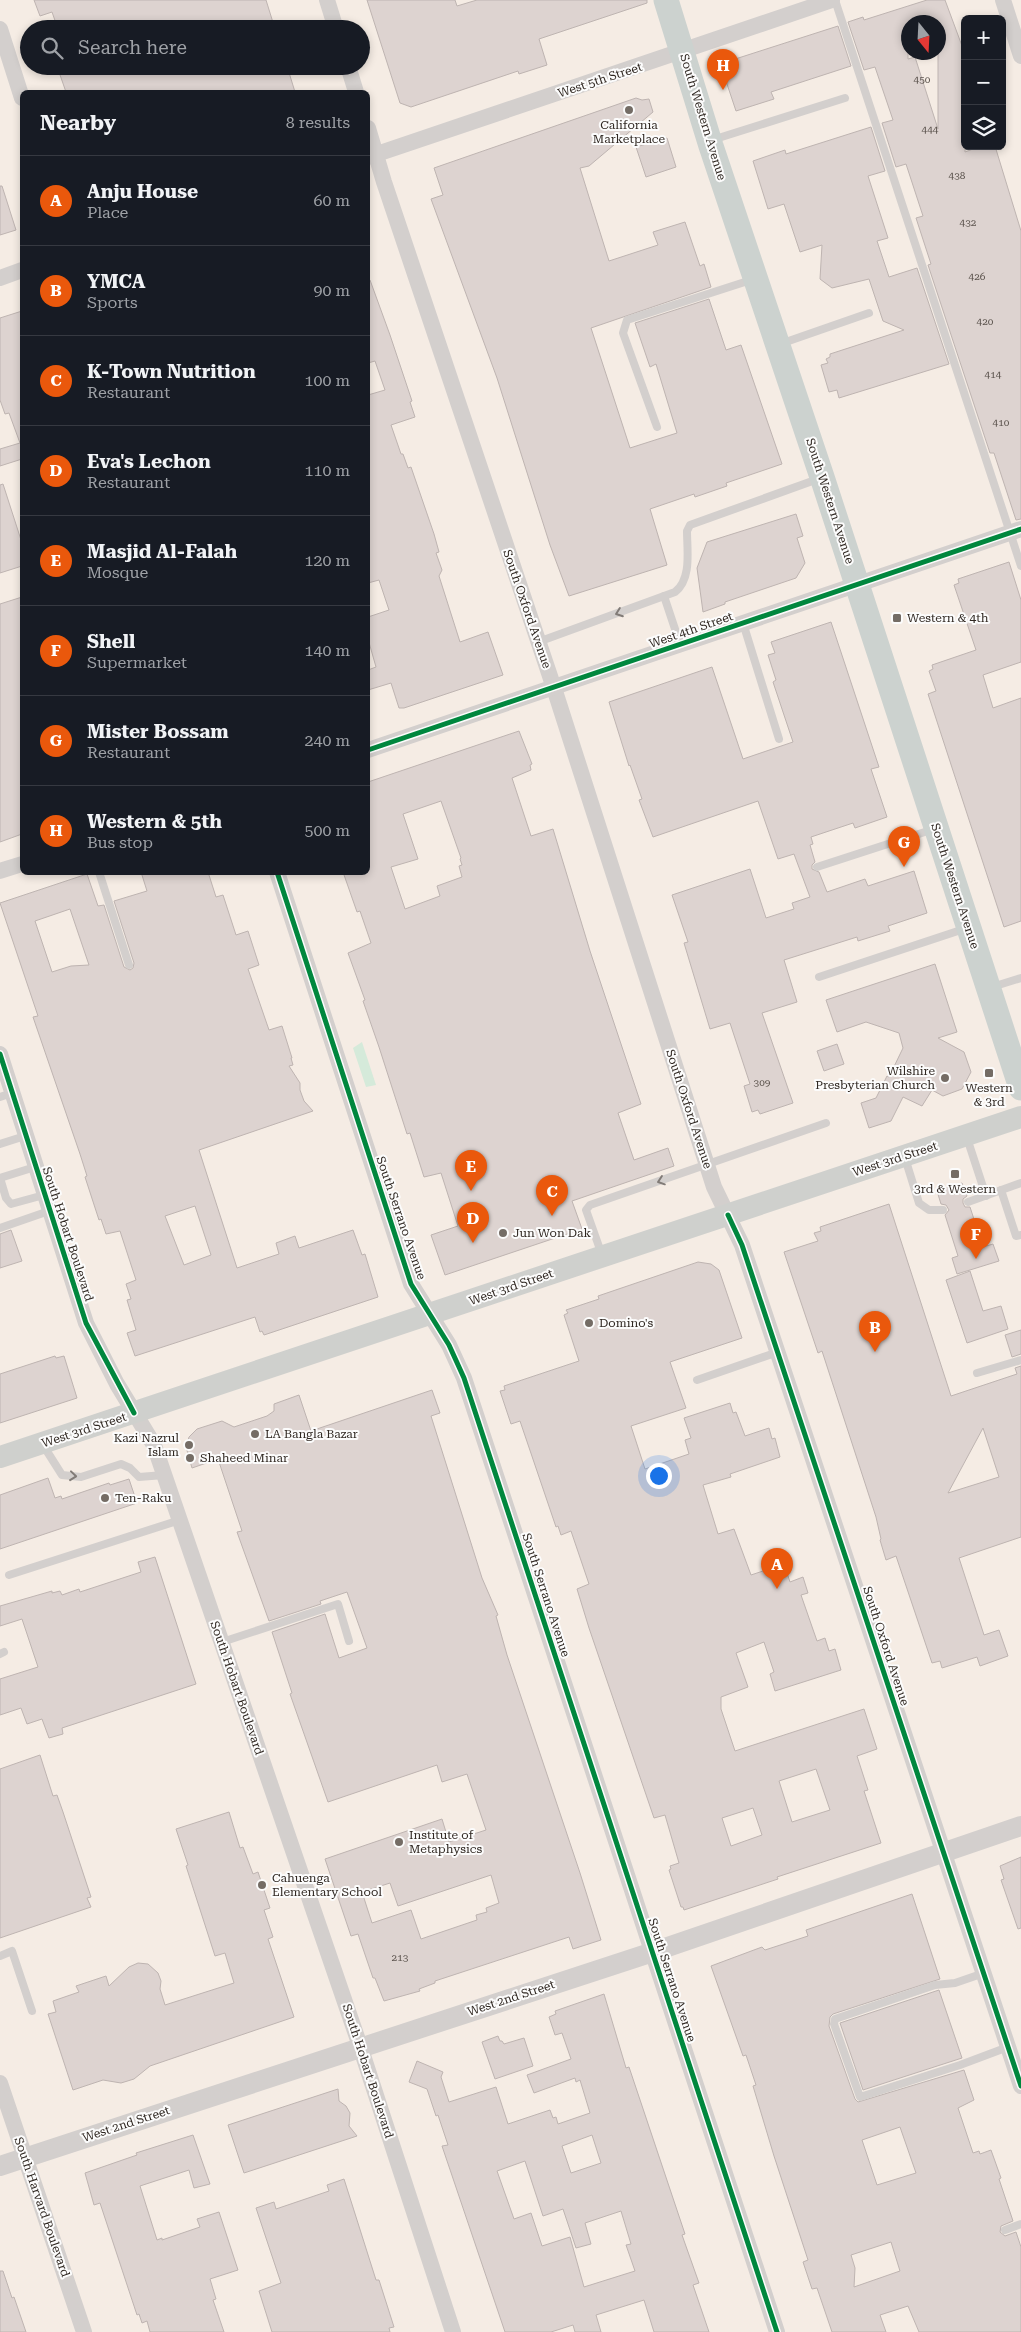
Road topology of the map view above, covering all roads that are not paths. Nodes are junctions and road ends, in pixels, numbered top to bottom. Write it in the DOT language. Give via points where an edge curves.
graph roads {
  1 [pos="327,0"];
  2 [pos="666,0"];
  3 [pos="834,0"];
  4 [pos="1003,0"];
  5 [pos="812,3"];
  6 [pos="333,20"];
  7 [pos="0,29"];
  8 [pos="683,52"];
  9 [pos="1021,56"];
  10 [pos="351,75"];
  11 [pos="355,90"];
  12 [pos="20,92"];
  13 [pos="845,98"];
  14 [pos="710,140"];
  15 [pos="370,142"];
  16 [pos="372,155"];
  17 [pos="20,271"];
  18 [pos="0,278"];
  19 [pos="756,279"];
  20 [pos="869,313"];
  21 [pos="778,344"];
  22 [pos="657,427"];
  23 [pos="822,477"];
  24 [pos="1016,530"];
  25 [pos="1021,566"];
  26 [pos="858,585"];
  27 [pos="664,596"];
  28 [pos="743,623"];
  29 [pos="538,642"];
  30 [pos="680,645"];
  31 [pos="554,688"];
  32 [pos="779,738"];
  33 [pos="370,749"];
  34 [pos="936,829"];
  35 [pos="20,865"];
  36 [pos="817,868"];
  37 [pos="0,872"];
  38 [pos="100,875"];
  39 [pos="278,875"];
  40 [pos="968,928"];
  41 [pos="129,965"];
  42 [pos="819,977"];
  43 [pos="1021,978"];
  44 [pos="988,988"];
  45 [pos="1,1060"];
  46 [pos="1021,1088"];
  47 [pos="6,1095"];
  48 [pos="1021,1116"];
  49 [pos="826,1124"];
  50 [pos="966,1135"];
  51 [pos="25,1136"];
  52 [pos="0,1144"];
  53 [pos="904,1156"];
  54 [pos="707,1165"];
  55 [pos="36,1167"];
  56 [pos="0,1178"];
  57 [pos="1021,1183"];
  58 [pos="1001,1190"];
  59 [pos="44,1195"];
  60 [pos="986,1196"];
  61 [pos="968,1202"];
  62 [pos="943,1210"];
  63 [pos="49,1212"];
  64 [pos="728,1215"];
  65 [pos="0,1228"];
  66 [pos="1021,1235"];
  67 [pos="603,1256"];
  68 [pos="429,1315"];
  69 [pos="778,1352"];
  70 [pos="1021,1360"];
  71 [pos="978,1374"];
  72 [pos="697,1380"];
  73 [pos="134,1413"];
  74 [pos="42,1443"];
  75 [pos="0,1457"];
  76 [pos="164,1475"];
  77 [pos="180,1520"];
  78 [pos="9,1576"];
  79 [pos="350,1641"];
  80 [pos="222,1642"];
  81 [pos="1021,1826"];
  82 [pos="944,1852"];
  83 [pos="653,1952"];
  84 [pos="0,1956"];
  85 [pos="984,1973"];
  86 [pos="32,2011"];
  87 [pos="360,2046"];
  88 [pos="1008,2047"];
  89 [pos="0,2083"];
  90 [pos="1021,2086"];
  91 [pos="25,2158"];
  92 [pos="0,2166"];
  93 [pos="1021,2224"];
  94 [pos="1005,2230"];
  95 [pos="84,2332"];
  96 [pos="453,2332"];
  97 [pos="777,2332"];
  1 -- 6 [label="street"];
  2 -- 8 [label="main road, South Western Avenue"];
  3 -- 5 [label="street, West 5th Street"];
  3 -- 24 [label="lane"];
  4 -- 9 [label="street"];
  5 -- 8 [label="street, West 5th Street"];
  7 -- 12 [label="street"];
  8 -- 14 [label="main road, South Western Avenue"];
  8 -- 16 [label="street, West 5th Street"];
  10 -- 11 [label="street"];
  13 -- 14 [label="lane"];
  14 -- 19 [label="main road, South Western Avenue"];
  15 -- 16 [label="street, South Oxford Avenue"];
  16 -- 29 [label="street, South Oxford Avenue"];
  17 -- 18 [label="street"];
  19 -- 21 [label="main road, South Western Avenue"];
  19 -- 22 [label="lane" via="627,320 623,333"];
  20 -- 21 [label="lane"];
  21 -- 23 [label="main road, South Western Avenue"];
  23 -- 26 [label="main road, South Western Avenue"];
  23 -- 27 [label="lane" via="690,525 687,531 687,570 679,589"];
  24 -- 25 [label="lane"];
  24 -- 26 [label="street, West 4th Street"];
  26 -- 28 [label="street, West 4th Street"];
  26 -- 34 [label="main road, South Western Avenue"];
  27 -- 29 [label="lane, one-way"];
  27 -- 30 [label="lane"];
  28 -- 30 [label="street, West 4th Street"];
  28 -- 32 [label="lane"];
  29 -- 31 [label="street, South Oxford Avenue"];
  30 -- 31 [label="street, West 4th Street"];
  31 -- 33 [label="street, West 4th Street"];
  31 -- 54 [label="street, South Oxford Avenue"];
  34 -- 36 [label="lane"];
  34 -- 40 [label="main road, South Western Avenue"];
  35 -- 37 [label="street"];
  38 -- 41 [label="lane"];
  39 -- 68 [label="street, South Serrano Avenue" via="408,1275"];
  40 -- 42 [label="lane"];
  40 -- 44 [label="main road, South Western Avenue"];
  43 -- 44 [label="lane"];
  44 -- 46 [label="main road, South Western Avenue"];
  45 -- 47 [label="street, South Hobart Boulevard"];
  47 -- 51 [label="street, South Hobart Boulevard"];
  48 -- 50 [label="main road, West 3rd Street"];
  49 -- 54 [label="lane"];
  50 -- 53 [label="main road, West 3rd Street"];
  50 -- 60 [label="lane"];
  51 -- 52 [label="lane"];
  51 -- 55 [label="street, South Hobart Boulevard"];
  53 -- 62 [label="lane" via="919,1203 929,1210"];
  53 -- 64 [label="main road, West 3rd Street"];
  54 -- 64 [label="street, South Oxford Avenue"];
  54 -- 67 [label="lane, one-way" via="590,1206 586,1210"];
  55 -- 56 [label="lane"];
  55 -- 59 [label="street, South Hobart Boulevard"];
  56 -- 59 [label="lane" via="11,1204"];
  57 -- 58 [label="lane"];
  58 -- 60 [label="lane"];
  58 -- 66 [label="lane" via="1016,1236"];
  59 -- 63 [label="street, South Hobart Boulevard"];
  60 -- 61 [label="lane"];
  63 -- 65 [label="lane"];
  63 -- 73 [label="street, South Hobart Boulevard" via="86,1323"];
  64 -- 67 [label="main road, West 3rd Street"];
  64 -- 69 [label="street, South Oxford Avenue" via="742,1244"];
  67 -- 68 [label="main road, West 3rd Street"];
  68 -- 73 [label="main road, West 3rd Street"];
  68 -- 83 [label="street, South Serrano Avenue" via="449,1345 464,1378"];
  69 -- 72 [label="lane"];
  69 -- 82 [label="street, South Oxford Avenue"];
  70 -- 71 [label="lane"];
  73 -- 74 [label="main road, West 3rd Street"];
  73 -- 76 [label="street, South Hobart Boulevard" via="153,1442"];
  74 -- 75 [label="main road, West 3rd Street"];
  74 -- 76 [label="lane, one-way" via="62,1475 81,1477 121,1464 139,1477"];
  76 -- 77 [label="street, South Hobart Boulevard"];
  77 -- 78 [label="lane"];
  77 -- 80 [label="street, South Hobart Boulevard"];
  79 -- 80 [label="lane" via="338,1604"];
  80 -- 87 [label="street, South Hobart Boulevard"];
  81 -- 82 [label="street, West 2nd Street"];
  82 -- 83 [label="street, West 2nd Street"];
  82 -- 85 [label="street, South Oxford Avenue"];
  83 -- 87 [label="street, West 2nd Street"];
  83 -- 97 [label="street, South Serrano Avenue"];
  84 -- 86 [label="lane" via="12,1952"];
  85 -- 88 [label="street, South Oxford Avenue"];
  85 -- 88 [label="lane" via="955,1983 935,1985 835,2019 834,2024 860,2097"];
  87 -- 91 [label="street, West 2nd Street"];
  87 -- 96 [label="street, South Hobart Boulevard"];
  88 -- 90 [label="street, South Oxford Avenue"];
  89 -- 91 [label="street, South Harvard Boulevard"];
  91 -- 92 [label="street, West 2nd Street"];
  91 -- 95 [label="street, South Harvard Boulevard"];
  93 -- 94 [label="lane"];
}
